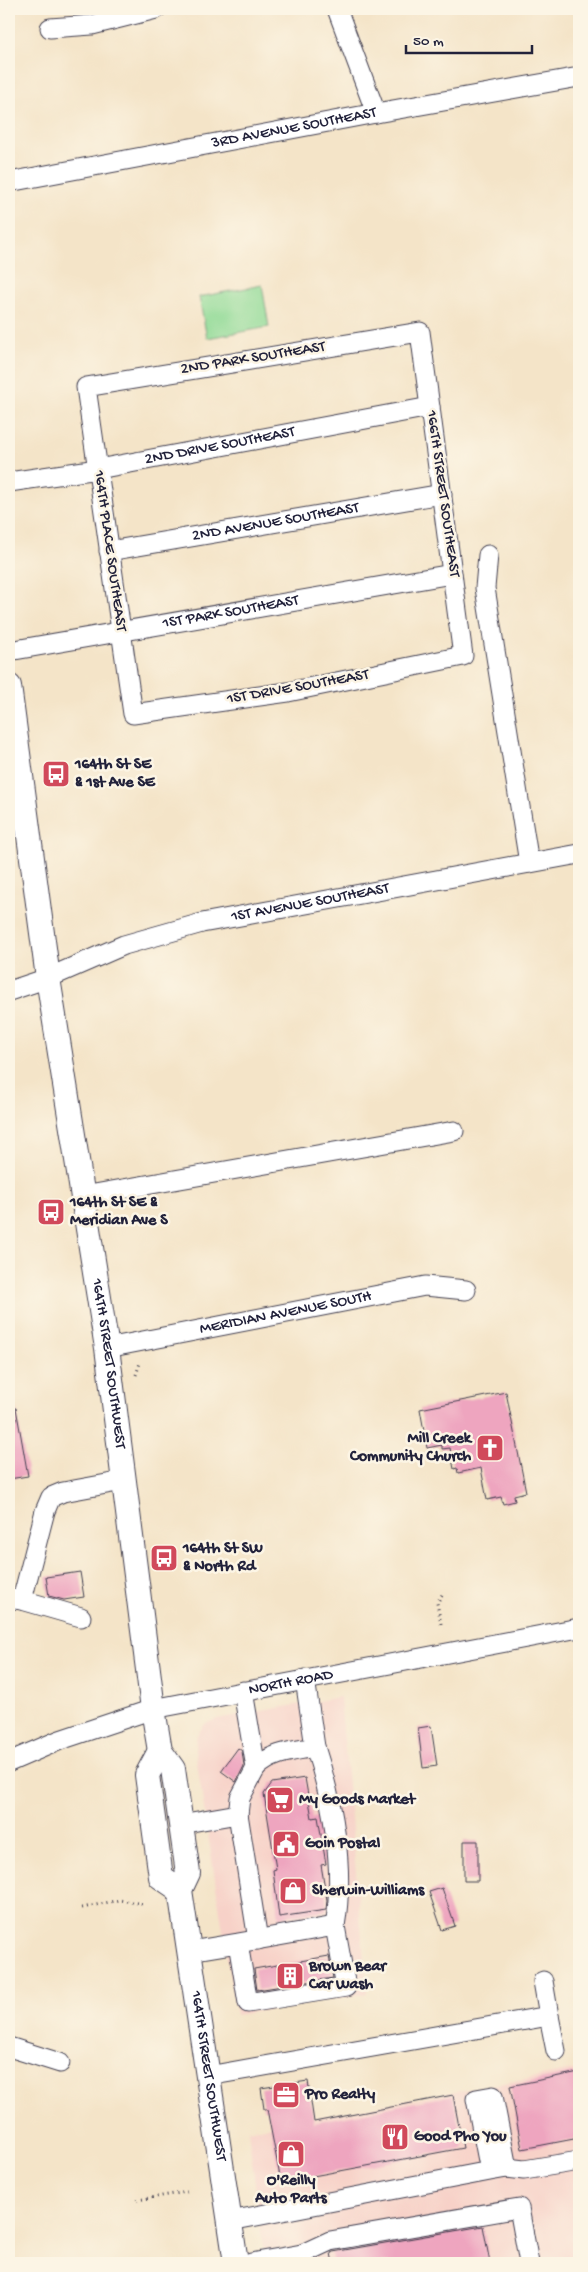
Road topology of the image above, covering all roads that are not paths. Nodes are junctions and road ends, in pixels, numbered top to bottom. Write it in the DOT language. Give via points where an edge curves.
graph roads {
  1 [pos="156,9"];
  2 [pos="338,9"];
  3 [pos="50,28"];
  4 [pos="579,77"];
  5 [pos="376,113"];
  6 [pos="9,182"];
  7 [pos="420,332"];
  8 [pos="86,387"];
  9 [pos="430,407"];
  10 [pos="98,469"];
  11 [pos="9,482"];
  12 [pos="442,494"];
  13 [pos="109,551"];
  14 [pos="488,555"];
  15 [pos="452,574"];
  16 [pos="120,633"];
  17 [pos="9,651"];
  18 [pos="463,656"];
  19 [pos="10,702"];
  20 [pos="133,714"];
  21 [pos="13,753"];
  22 [pos="579,854"];
  23 [pos="530,863"];
  24 [pos="48,978"];
  25 [pos="9,991"];
  26 [pos="454,1131"];
  27 [pos="83,1196"];
  28 [pos="466,1290"];
  29 [pos="107,1348"];
  30 [pos="124,1481"];
  31 [pos="15,1599"];
  32 [pos="81,1617"];
  33 [pos="579,1628"];
  34 [pos="305,1679"];
  35 [pos="243,1691"];
  36 [pos="153,1709"];
  37 [pos="315,1747"];
  38 [pos="160,1750"];
  39 [pos="9,1762"];
  40 [pos="256,1768"];
  41 [pos="238,1814"];
  42 [pos="180,1824"];
  43 [pos="180,1890"];
  44 [pos="335,1926"];
  45 [pos="258,1940"];
  46 [pos="238,1943"];
  47 [pos="190,1951"];
  48 [pos="543,1981"];
  49 [pos="549,2016"];
  50 [pos="9,2046"];
  51 [pos="556,2051"];
  52 [pos="60,2063"];
  53 [pos="208,2076"];
  54 [pos="579,2160"];
  55 [pos="230,2221"];
  56 [pos="287,2260"];
  57 [pos="236,2263"];
  58 [pos="252,2263"];
  59 [pos="529,2263"];
  1 -- 3 [label="street" via="92,25"];
  2 -- 5 [label="street"];
  4 -- 5 [label="street, 3RD AVENUE SOUTHEAST"];
  5 -- 6 [label="street, 3RD AVENUE SOUTHEAST"];
  7 -- 8 [label="street, 2ND PARK SOUTHEAST"];
  7 -- 9 [label="street, 166TH STREET SOUTHEAST"];
  8 -- 10 [label="street, 164TH PLACE SOUTHEAST"];
  9 -- 10 [label="street, 2ND DRIVE SOUTHEAST"];
  9 -- 12 [label="street, 166TH STREET SOUTHEAST"];
  10 -- 11 [label="street, 2ND DRIVE SOUTHEAST"];
  10 -- 13 [label="street, 164TH PLACE SOUTHEAST"];
  12 -- 13 [label="street, 2ND AVENUE SOUTHEAST"];
  12 -- 15 [label="street, 166TH STREET SOUTHEAST"];
  13 -- 16 [label="street, 164TH PLACE SOUTHEAST"];
  14 -- 23 [label="street" via="485,588"];
  15 -- 16 [label="street, 1ST PARK SOUTHEAST"];
  15 -- 18 [label="street, 166TH STREET SOUTHEAST"];
  16 -- 17 [label="street, 1ST PARK SOUTHEAST"];
  16 -- 20 [label="street, 164TH PLACE SOUTHEAST"];
  18 -- 20 [label="street, 1ST DRIVE SOUTHEAST" via="288,692"];
  19 -- 21 [label="main road, 164TH STREET SOUTHWEST"];
  21 -- 24 [label="main road, 164TH STREET SOUTHWEST"];
  22 -- 23 [label="street, 1ST AVENUE SOUTHEAST"];
  23 -- 24 [label="street, 1ST AVENUE SOUTHEAST" via="202,923 124,945"];
  24 -- 25 [label="street, 1ST AVENUE SOUTHEAST"];
  24 -- 27 [label="main road, 164TH STREET SOUTHWEST"];
  26 -- 27 [label="street"];
  27 -- 29 [label="main road, 164TH STREET SOUTHWEST"];
  28 -- 29 [label="street, MERIDIAN AVENUE SOUTH" via="425,1286"];
  29 -- 30 [label="main road, 164TH STREET SOUTHWEST"];
  30 -- 31 [label="street" via="51,1497"];
  30 -- 36 [label="main road, 164TH STREET SOUTHWEST"];
  31 -- 32 [label="street"];
  33 -- 34 [label="street, NORTH ROAD"];
  34 -- 35 [label="street, NORTH ROAD"];
  34 -- 37 [label="street"];
  35 -- 36 [label="street, NORTH ROAD"];
  35 -- 40 [label="street"];
  36 -- 38 [label="main road, 164TH STREET SOUTHWEST"];
  36 -- 39 [label="street, NORTH ROAD" via="60,1740"];
  37 -- 40 [label="street" via="279,1753 263,1760"];
  37 -- 44 [label="street" via="325,1779 336,1854"];
  38 -- 42 [label="main road, 164TH STREET SOUTHWEST" via="173,1769"];
  38 -- 43 [label="main road" via="147,1775 157,1850 161,1877"];
  40 -- 41 [label="street" via="240,1798"];
  41 -- 42 [label="street"];
  41 -- 45 [label="street"];
  42 -- 43 [label="main road, 164TH STREET SOUTHWEST" via="188,1873"];
  43 -- 47 [label="main road, 164TH STREET SOUTHWEST"];
  44 -- 45 [label="street"];
  44 -- 46 [label="street" via="346,1986 248,2003"];
  45 -- 46 [label="street"];
  46 -- 47 [label="street"];
  47 -- 53 [label="main road, 164TH STREET SOUTHWEST"];
  48 -- 49 [label="street"];
  49 -- 51 [label="street"];
  49 -- 53 [label="street"];
  50 -- 52 [label="street"];
  53 -- 55 [label="main road, 164TH STREET SOUTHWEST"];
  54 -- 55 [label="street" via="524,2170 499,2170"];
  55 -- 57 [label="main road, 164TH STREET SOUTHWEST"];
  56 -- 58 [label="street"];
  56 -- 59 [label="street" via="330,2241 519,2208"];
}
